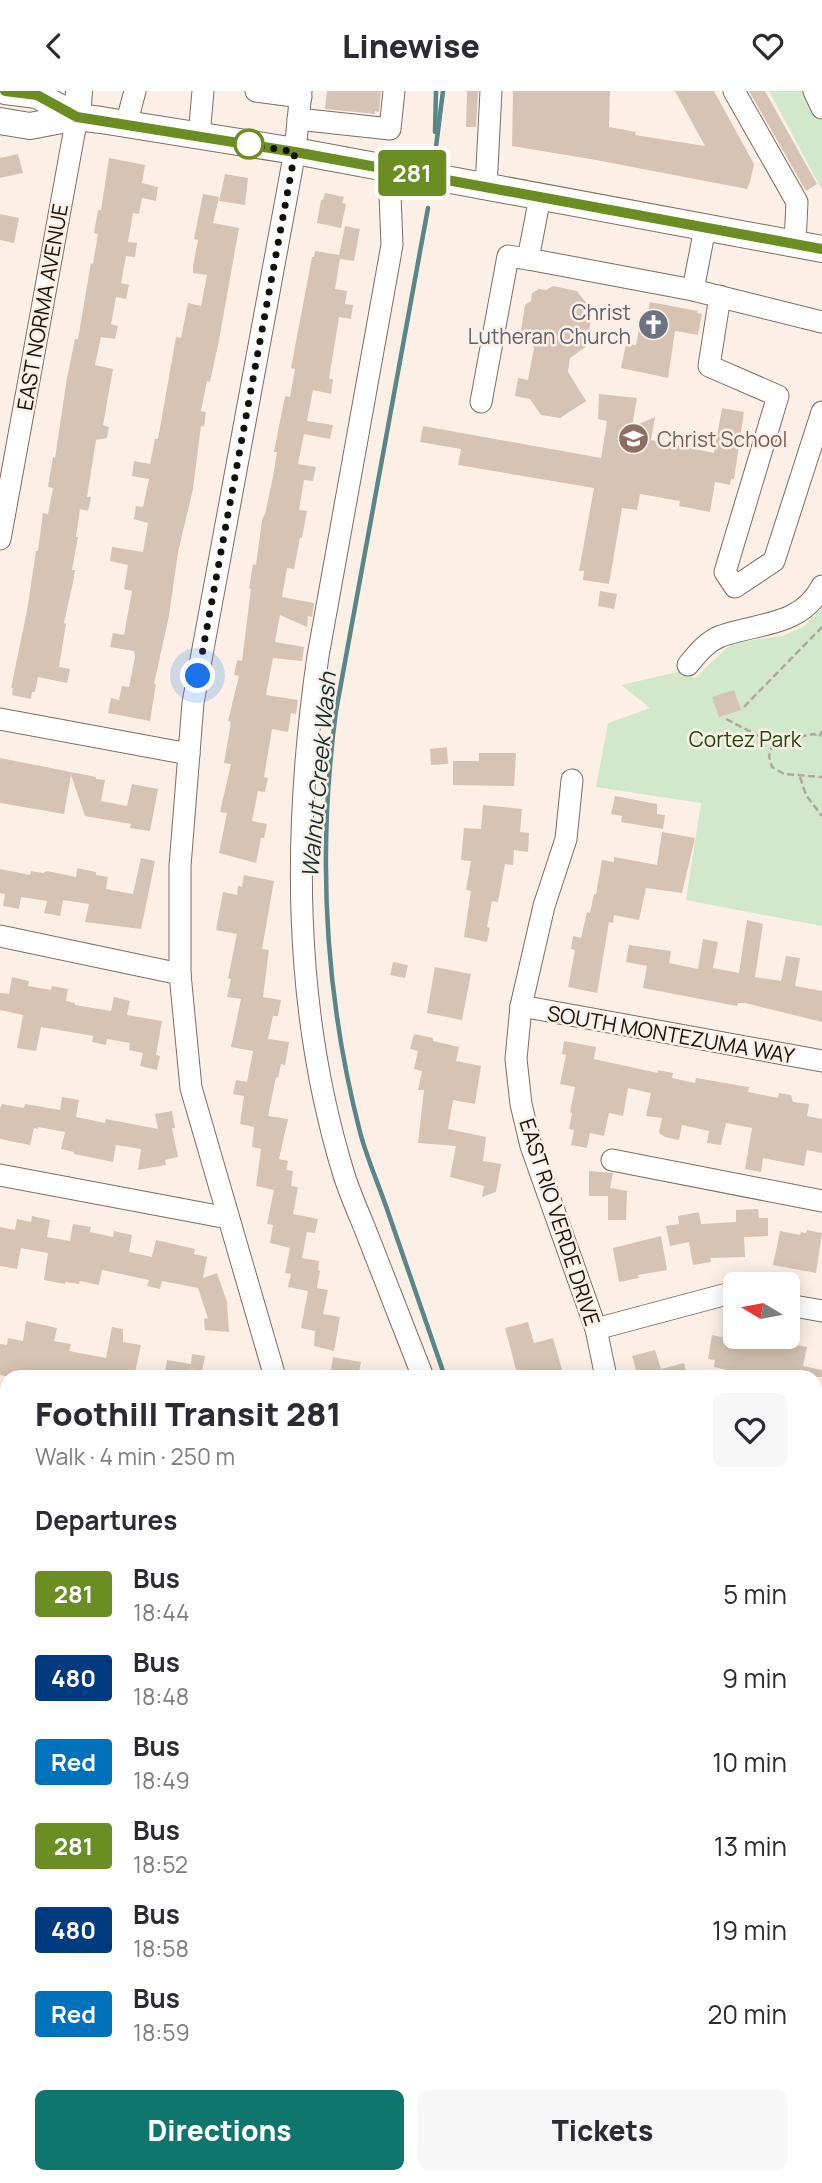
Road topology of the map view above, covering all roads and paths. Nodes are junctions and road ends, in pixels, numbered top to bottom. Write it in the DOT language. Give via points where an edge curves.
graph roads {
  1 [pos="5,91"];
  2 [pos="135,91"];
  3 [pos="203,91"];
  4 [pos="256,91"];
  5 [pos="394,91"];
  6 [pos="491,91"];
  7 [pos="734,91"];
  8 [pos="814,91"];
  9 [pos="301,94"];
  10 [pos="78,104"];
  11 [pos="822,108"];
  12 [pos="298,119"];
  13 [pos="0,121"];
  14 [pos="126,125"];
  15 [pos="200,136"];
  16 [pos="295,152"];
  17 [pos="389,169"];
  18 [pos="486,187"];
  19 [pos="540,197"];
  20 [pos="705,227"];
  21 [pos="795,244"];
  22 [pos="822,249"];
  23 [pos="528,259"];
  24 [pos="693,290"];
  25 [pos="720,296"];
  26 [pos="822,321"];
  27 [pos="481,403"];
  28 [pos="822,412"];
  29 [pos="0,539"];
  30 [pos="822,586"];
  31 [pos="822,627"];
  32 [pos="688,665"];
  33 [pos="744,707"];
  34 [pos="0,719"];
  35 [pos="726,719"];
  36 [pos="822,731"];
  37 [pos="819,737"];
  38 [pos="773,743"];
  39 [pos="822,743"];
  40 [pos="189,754"];
  41 [pos="800,777"];
  42 [pos="822,777"];
  43 [pos="572,780"];
  44 [pos="822,816"];
  45 [pos="0,936"];
  46 [pos="180,974"];
  47 [pos="521,1006"];
  48 [pos="822,1061"];
  49 [pos="612,1160"];
  50 [pos="0,1175"];
  51 [pos="822,1201"];
  52 [pos="228,1218"];
  53 [pos="723,1295"];
  54 [pos="800,1307"];
  55 [pos="822,1311"];
  56 [pos="596,1329"];
  57 [pos="273,1370"];
  58 [pos="420,1370"];
  59 [pos="605,1370"];
  1 -- 10 [label="main road"];
  2 -- 14 [label="street"];
  3 -- 15 [label="street"];
  4 -- 9 [label="street"];
  5 -- 12 [label="street" via="390,129"];
  6 -- 18 [label="street"];
  7 -- 21 [label="street" via="797,202"];
  8 -- 11 [label="street"];
  9 -- 12 [label="street"];
  10 -- 13 [label="main road" via="30,126"];
  10 -- 14 [label="main road"];
  10 -- 29 [label="street, EAST NORMA AVENUE"];
  12 -- 16 [label="street"];
  14 -- 15 [label="main road"];
  15 -- 16 [label="main road"];
  16 -- 17 [label="main road"];
  16 -- 40 [label="street" via="193,703"];
  17 -- 18 [label="main road"];
  17 -- 58 [label="street" via="392,245 308,724 300,885 306,982 323,1095 344,1177"];
  18 -- 19 [label="main road"];
  19 -- 20 [label="main road"];
  19 -- 23 [label="street"];
  20 -- 21 [label="main road"];
  20 -- 24 [label="street"];
  21 -- 22 [label="main road"];
  23 -- 24 [label="street"];
  23 -- 27 [label="street" via="508,256"];
  24 -- 25 [label="street"];
  25 -- 26 [label="street"];
  25 -- 28 [label="street" via="709,366 778,396 725,572 735,587 774,561"];
  30 -- 32 [label="street" via="806,607 792,616 721,636 702,648"];
  31 -- 33 [label="path"];
  34 -- 40 [label="street"];
  35 -- 38 [label="path"];
  36 -- 37 [label="path"];
  37 -- 38 [label="path" via="803,736 788,747"];
  37 -- 39 [label="path"];
  38 -- 41 [label="path" via="772,767"];
  40 -- 46 [label="street" via="180,866"];
  41 -- 42 [label="path"];
  41 -- 44 [label="path" via="806,795"];
  43 -- 47 [label="street, EAST RIO VERDE DRIVE" via="566,839 544,906"];
  45 -- 46 [label="street"];
  46 -- 52 [label="street" via="191,1088"];
  47 -- 48 [label="street, SOUTH MONTEZUMA WAY"];
  47 -- 56 [label="street, EAST RIO VERDE DRIVE" via="516,1059 521,1104 531,1146"];
  49 -- 51 [label="street"];
  50 -- 52 [label="street"];
  52 -- 57 [label="street"];
  53 -- 56 [label="street"];
  54 -- 55 [label="street"];
  56 -- 59 [label="street, EAST RIO VERDE DRIVE"];
}
